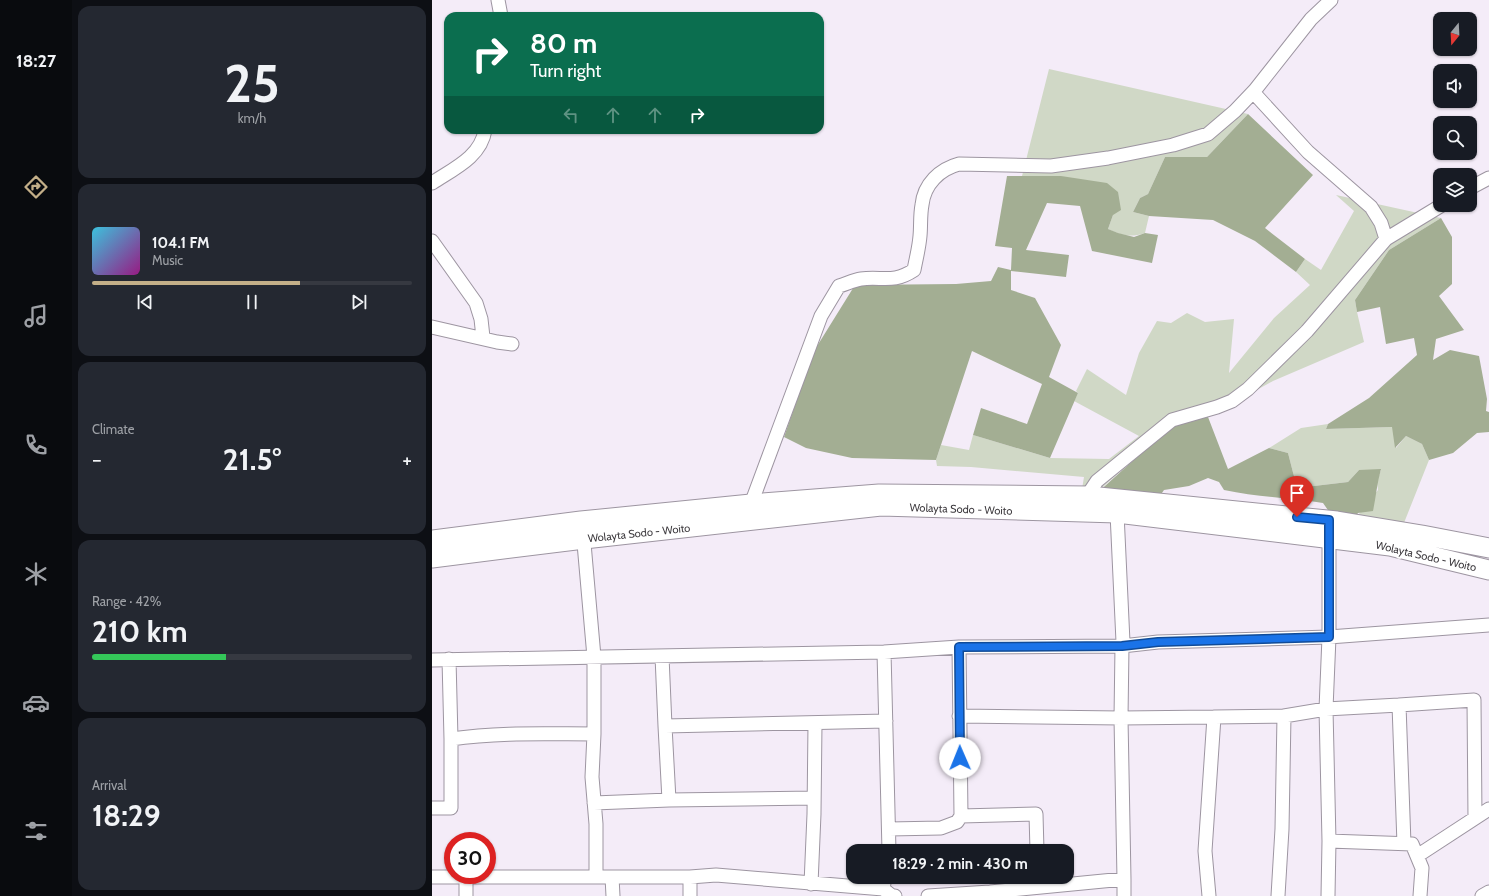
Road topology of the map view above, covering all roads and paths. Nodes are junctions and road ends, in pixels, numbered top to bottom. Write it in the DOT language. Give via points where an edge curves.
graph roads {
  1 [pos="498,0"];
  2 [pos="1331,0"];
  3 [pos="500,12"];
  4 [pos="1253,92"];
  5 [pos="484,134"];
  6 [pos="1489,178"];
  7 [pos="432,183"];
  8 [pos="1477,184"];
  9 [pos="1433,210"];
  10 [pos="1386,239"];
  11 [pos="432,241"];
  12 [pos="432,327"];
  13 [pos="483,338"];
  14 [pos="512,344"];
  15 [pos="1089,496"];
  16 [pos="751,504"];
  17 [pos="1117,513"];
  18 [pos="1329,529"];
  19 [pos="582,530"];
  20 [pos="432,540"];
  21 [pos="1489,548"];
  22 [pos="432,558"];
  23 [pos="1489,570"];
  24 [pos="1489,625"];
  25 [pos="1329,637"];
  26 [pos="1122,646"];
  27 [pos="959,647"];
  28 [pos="884,652"];
  29 [pos="662,656"];
  30 [pos="594,657"];
  31 [pos="449,659"];
  32 [pos="432,660"];
  33 [pos="1399,705"];
  34 [pos="1326,709"];
  35 [pos="959,716"];
  36 [pos="1284,716"];
  37 [pos="1214,717"];
  38 [pos="1121,718"];
  39 [pos="886,721"];
  40 [pos="815,724"];
  41 [pos="665,726"];
  42 [pos="594,734"];
  43 [pos="450,739"];
  44 [pos="814,798"];
  45 [pos="669,800"];
  46 [pos="594,803"];
  47 [pos="432,808"];
  48 [pos="1489,809"];
  49 [pos="961,816"];
  50 [pos="1475,818"];
  51 [pos="889,829"];
  52 [pos="1328,841"];
  53 [pos="889,844"];
  54 [pos="1037,844"];
  55 [pos="1404,844"];
  56 [pos="1417,856"];
  57 [pos="432,877"];
  58 [pos="444,877"];
  59 [pos="596,877"];
  60 [pos="612,877"];
  61 [pos="690,877"];
  62 [pos="496,878"];
  63 [pos="1124,879"];
  64 [pos="1074,881"];
  65 [pos="466,884"];
  66 [pos="811,884"];
  67 [pos="877,884"];
  68 [pos="885,884"];
  69 [pos="1028,884"];
  70 [pos="837,890"];
  71 [pos="1489,892"];
  72 [pos="979,894"];
  73 [pos="466,896"];
  74 [pos="613,896"];
  75 [pos="690,896"];
  76 [pos="895,896"];
  77 [pos="928,896"];
  78 [pos="1124,896"];
  79 [pos="1209,896"];
  80 [pos="1278,896"];
  81 [pos="1328,896"];
  82 [pos="1420,896"];
  83 [pos="1482,896"];
  1 -- 3 [label="street"];
  2 -- 4 [label="street" via="1311,19"];
  4 -- 10 [label="street" via="1308,152 1371,207 1381,223"];
  4 -- 16 [label="street" via="1208,134 1173,145 1051,166 959,164 950,166 936,177 928,185 922,204 914,270 905,276 886,280 861,279 839,286 821,316"];
  5 -- 7 [label="street" via="469,159"];
  6 -- 8 [label="street"];
  9 -- 10 [label="street"];
  10 -- 15 [label="street" via="1307,331 1248,389 1217,408 1172,420 1097,482"];
  11 -- 13 [label="street" via="476,303"];
  12 -- 13 [label="street"];
  13 -- 14 [label="street"];
  15 -- 16 [label="highway, Wolayta Sodo - Woito" via="879,494"];
  15 -- 18 [label="highway, Wolayta Sodo - Woito"];
  16 -- 19 [label="highway, Wolayta Sodo - Woito"];
  17 -- 18 [label="highway, Wolayta Sodo - Woito"];
  17 -- 19 [label="highway, Wolayta Sodo - Woito" via="881,506"];
  17 -- 26 [label="street"];
  18 -- 21 [label="highway, Wolayta Sodo - Woito" via="1422,535"];
  18 -- 23 [label="highway, Wolayta Sodo - Woito"];
  18 -- 25 [label="street"];
  19 -- 20 [label="highway, Wolayta Sodo - Woito"];
  19 -- 22 [label="highway, Wolayta Sodo - Woito"];
  19 -- 30 [label="street"];
  24 -- 25 [label="street"];
  25 -- 26 [label="street" via="1158,642"];
  25 -- 34 [label="street"];
  26 -- 27 [label="street"];
  26 -- 38 [label="street"];
  27 -- 28 [label="street"];
  27 -- 35 [label="street"];
  28 -- 29 [label="street"];
  28 -- 39 [label="street"];
  29 -- 30 [label="street"];
  29 -- 41 [label="street"];
  30 -- 31 [label="street"];
  30 -- 42 [label="street"];
  31 -- 32 [label="street"];
  31 -- 43 [label="street"];
  33 -- 34 [label="street"];
  33 -- 50 [label="street" via="1474,700"];
  33 -- 55 [label="street"];
  34 -- 36 [label="street"];
  34 -- 52 [label="street"];
  35 -- 38 [label="street"];
  35 -- 49 [label="street"];
  36 -- 37 [label="street"];
  36 -- 80 [label="street"];
  37 -- 38 [label="street"];
  37 -- 79 [label="street" via="1205,851"];
  38 -- 63 [label="street"];
  39 -- 40 [label="street"];
  39 -- 51 [label="street"];
  40 -- 41 [label="street"];
  40 -- 44 [label="street"];
  41 -- 45 [label="street"];
  42 -- 43 [label="street" via="523,733"];
  42 -- 46 [label="street"];
  43 -- 47 [label="street" via="451,808"];
  44 -- 45 [label="street"];
  44 -- 66 [label="street"];
  45 -- 46 [label="street"];
  46 -- 59 [label="street"];
  48 -- 50 [label="street"];
  49 -- 51 [label="street" via="957,822 941,828"];
  49 -- 54 [label="street" via="1036,814"];
  50 -- 56 [label="street"];
  51 -- 53 [label="street"];
  52 -- 55 [label="street"];
  52 -- 81 [label="street"];
  55 -- 56 [label="street" via="1412,844"];
  56 -- 82 [label="street" via="1422,868"];
  57 -- 58 [label="street"];
  59 -- 60 [label="street"];
  59 -- 62 [label="street"];
  60 -- 61 [label="street"];
  60 -- 74 [label="street"];
  61 -- 66 [label="street" via="716,875"];
  61 -- 75 [label="street"];
  63 -- 64 [label="street"];
  63 -- 78 [label="street"];
  65 -- 73 [label="street"];
  66 -- 70 [label="street"];
  67 -- 70 [label="street"];
  68 -- 76 [label="street" via="892,896"];
  69 -- 72 [label="street"];
  71 -- 83 [label="street"];
  72 -- 77 [label="street"];
}
